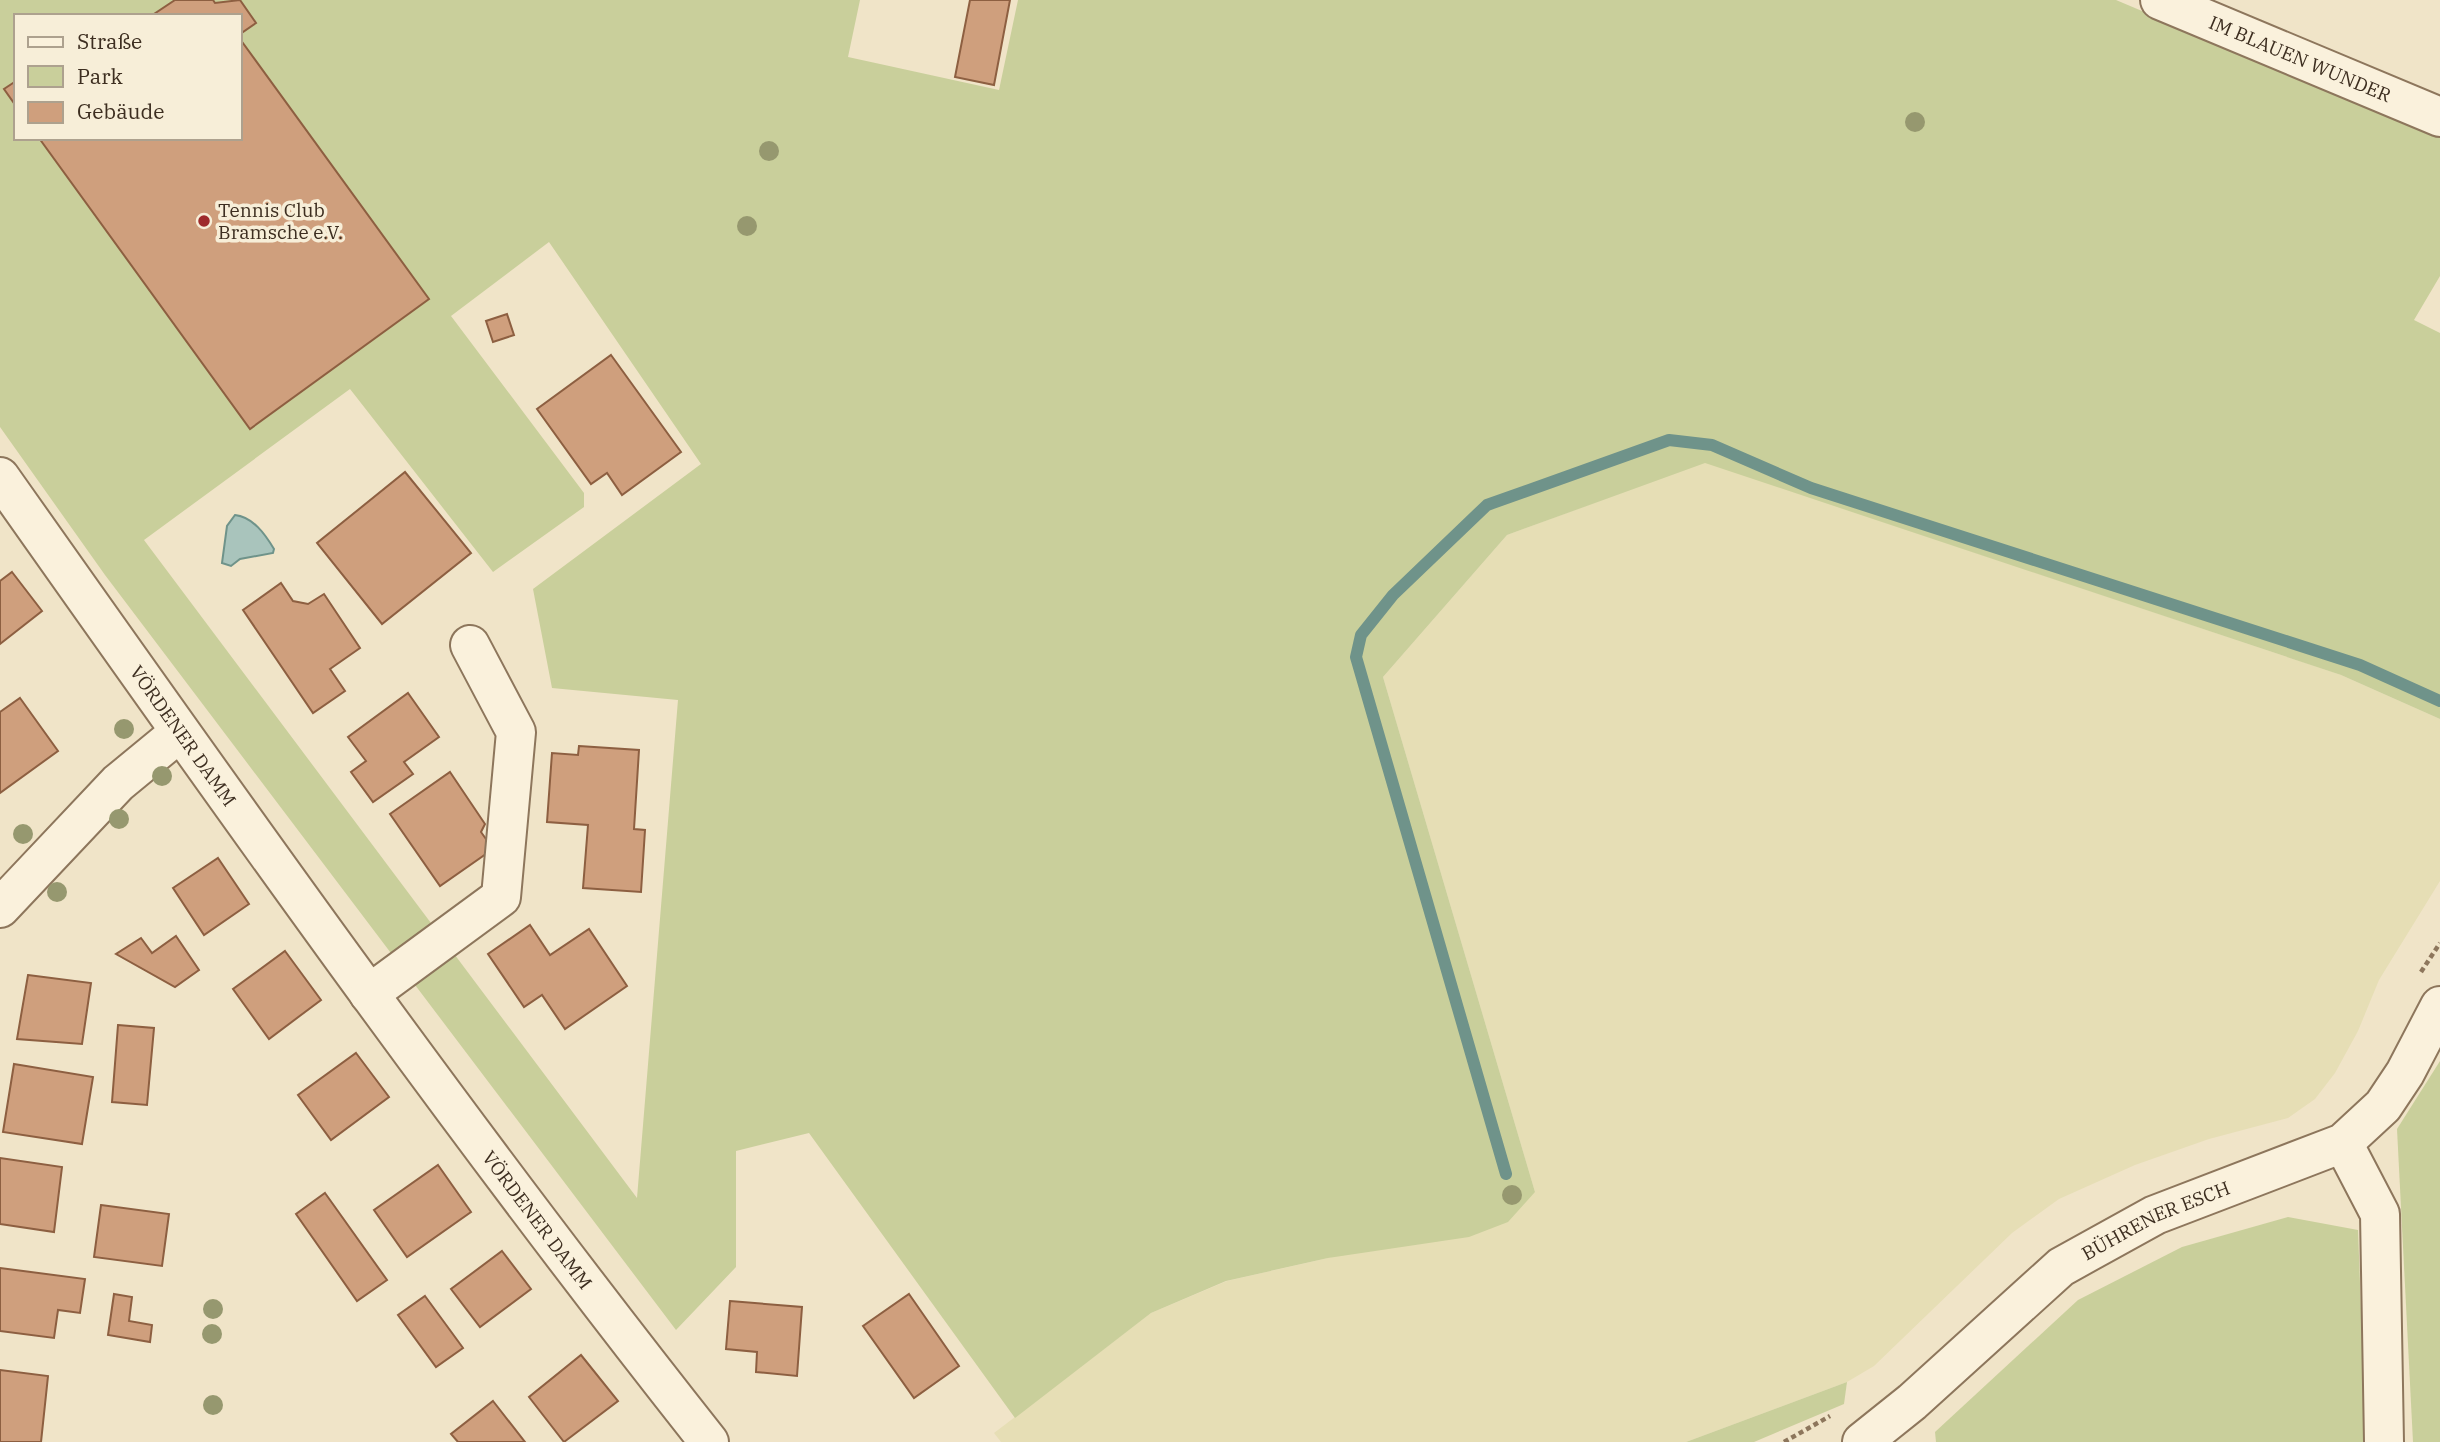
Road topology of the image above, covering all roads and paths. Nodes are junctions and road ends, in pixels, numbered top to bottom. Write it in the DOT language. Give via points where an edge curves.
graph roads {
  1 [pos="2160,0"];
  2 [pos="2440,117"];
  3 [pos="0,477"];
  4 [pos="470,645"];
  5 [pos="180,732"];
  6 [pos="0,908"];
  7 [pos="369,994"];
  8 [pos="2440,1006"];
  9 [pos="2343,1143"];
  10 [pos="709,1442"];
  11 [pos="1862,1442"];
  12 [pos="2384,1442"];
  1 -- 2 [label="street, IM BLAUEN WUNDER"];
  3 -- 5 [label="street, VÖRDENER DAMM"];
  4 -- 7 [label="street" via="516,732 501,898"];
  5 -- 6 [label="street" via="118,783"];
  5 -- 7 [label="street, VÖRDENER DAMM"];
  7 -- 10 [label="street, VÖRDENER DAMM" via="566,1262"];
  8 -- 9 [label="street, BÜHRENER ESCH" via="2383,1106"];
  9 -- 11 [label="street, BÜHRENER ESCH" via="2155,1215 2061,1267"];
  9 -- 12 [label="street" via="2380,1214"];
}
